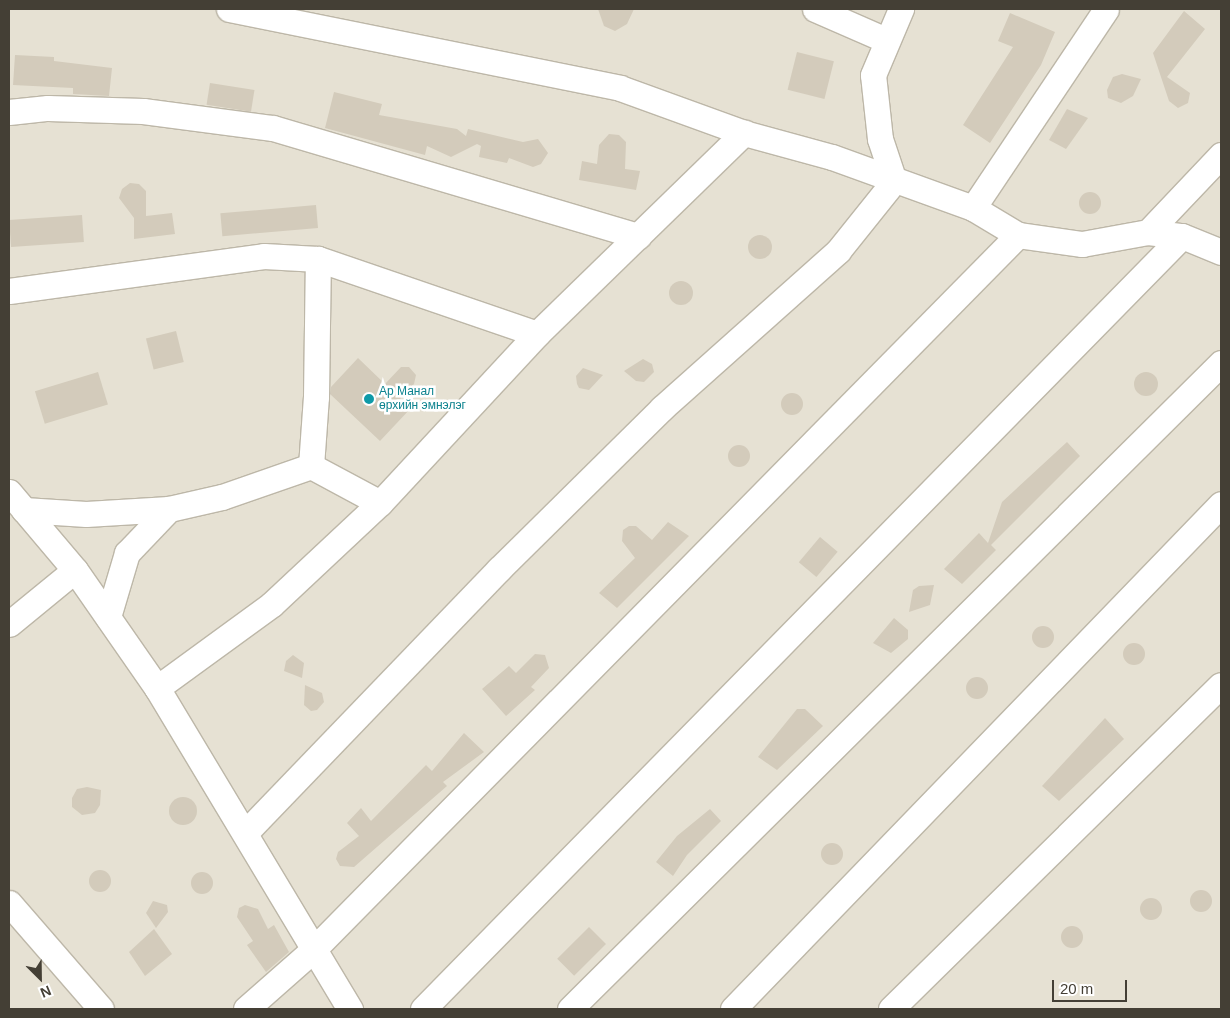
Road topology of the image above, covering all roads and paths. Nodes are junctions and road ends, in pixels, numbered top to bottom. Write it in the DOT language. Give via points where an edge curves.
graph roads {
  1 [pos="229,9"];
  2 [pos="815,9"];
  3 [pos="901,9"];
  4 [pos="1106,9"];
  5 [pos="886,40"];
  6 [pos="9,112"];
  7 [pos="744,133"];
  8 [pos="1221,155"];
  9 [pos="894,181"];
  10 [pos="973,208"];
  11 [pos="1148,232"];
  12 [pos="1018,234"];
  13 [pos="638,236"];
  14 [pos="1182,236"];
  15 [pos="1221,252"];
  16 [pos="318,259"];
  17 [pos="9,292"];
  18 [pos="537,334"];
  19 [pos="1221,363"];
  20 [pos="311,466"];
  21 [pos="16,501"];
  22 [pos="380,503"];
  23 [pos="1221,504"];
  24 [pos="169,509"];
  25 [pos="74,570"];
  26 [pos="108,617"];
  27 [pos="9,624"];
  28 [pos="1221,685"];
  29 [pos="157,688"];
  30 [pos="246,832"];
  31 [pos="9,903"];
  32 [pos="18,923"];
  33 [pos="314,950"];
  34 [pos="101,1009"];
  35 [pos="246,1009"];
  36 [pos="350,1009"];
  37 [pos="423,1009"];
  38 [pos="570,1009"];
  39 [pos="733,1009"];
  40 [pos="891,1009"];
  1 -- 7 [label="street" via="620,88"];
  2 -- 5 [label="street"];
  3 -- 5 [label="street"];
  4 -- 10 [label="street"];
  5 -- 9 [label="street" via="873,75 880,139"];
  6 -- 13 [label="street" via="48,108 143,111 273,128"];
  7 -- 9 [label="street" via="832,157"];
  7 -- 13 [label="street"];
  8 -- 11 [label="street"];
  9 -- 10 [label="street"];
  9 -- 30 [label="street" via="838,251 662,408 499,569"];
  10 -- 12 [label="street"];
  11 -- 12 [label="street" via="1082,244"];
  11 -- 14 [label="street"];
  12 -- 33 [label="street"];
  13 -- 18 [label="street"];
  14 -- 15 [label="street"];
  14 -- 37 [label="street"];
  16 -- 17 [label="street" via="264,256"];
  16 -- 18 [label="street"];
  16 -- 20 [label="street" via="316,397"];
  18 -- 22 [label="street"];
  19 -- 38 [label="street"];
  20 -- 22 [label="street"];
  20 -- 24 [label="street" via="222,497"];
  21 -- 24 [label="street" via="86,514"];
  21 -- 25 [label="street"];
  22 -- 29 [label="street" via="272,604"];
  23 -- 39 [label="street"];
  24 -- 26 [label="street" via="127,553"];
  25 -- 26 [label="street"];
  25 -- 27 [label="street"];
  26 -- 29 [label="street"];
  28 -- 40 [label="street"];
  29 -- 30 [label="street"];
  30 -- 33 [label="street"];
  31 -- 32 [label="street"];
  32 -- 34 [label="street"];
  33 -- 35 [label="street"];
  33 -- 36 [label="street"];
}
